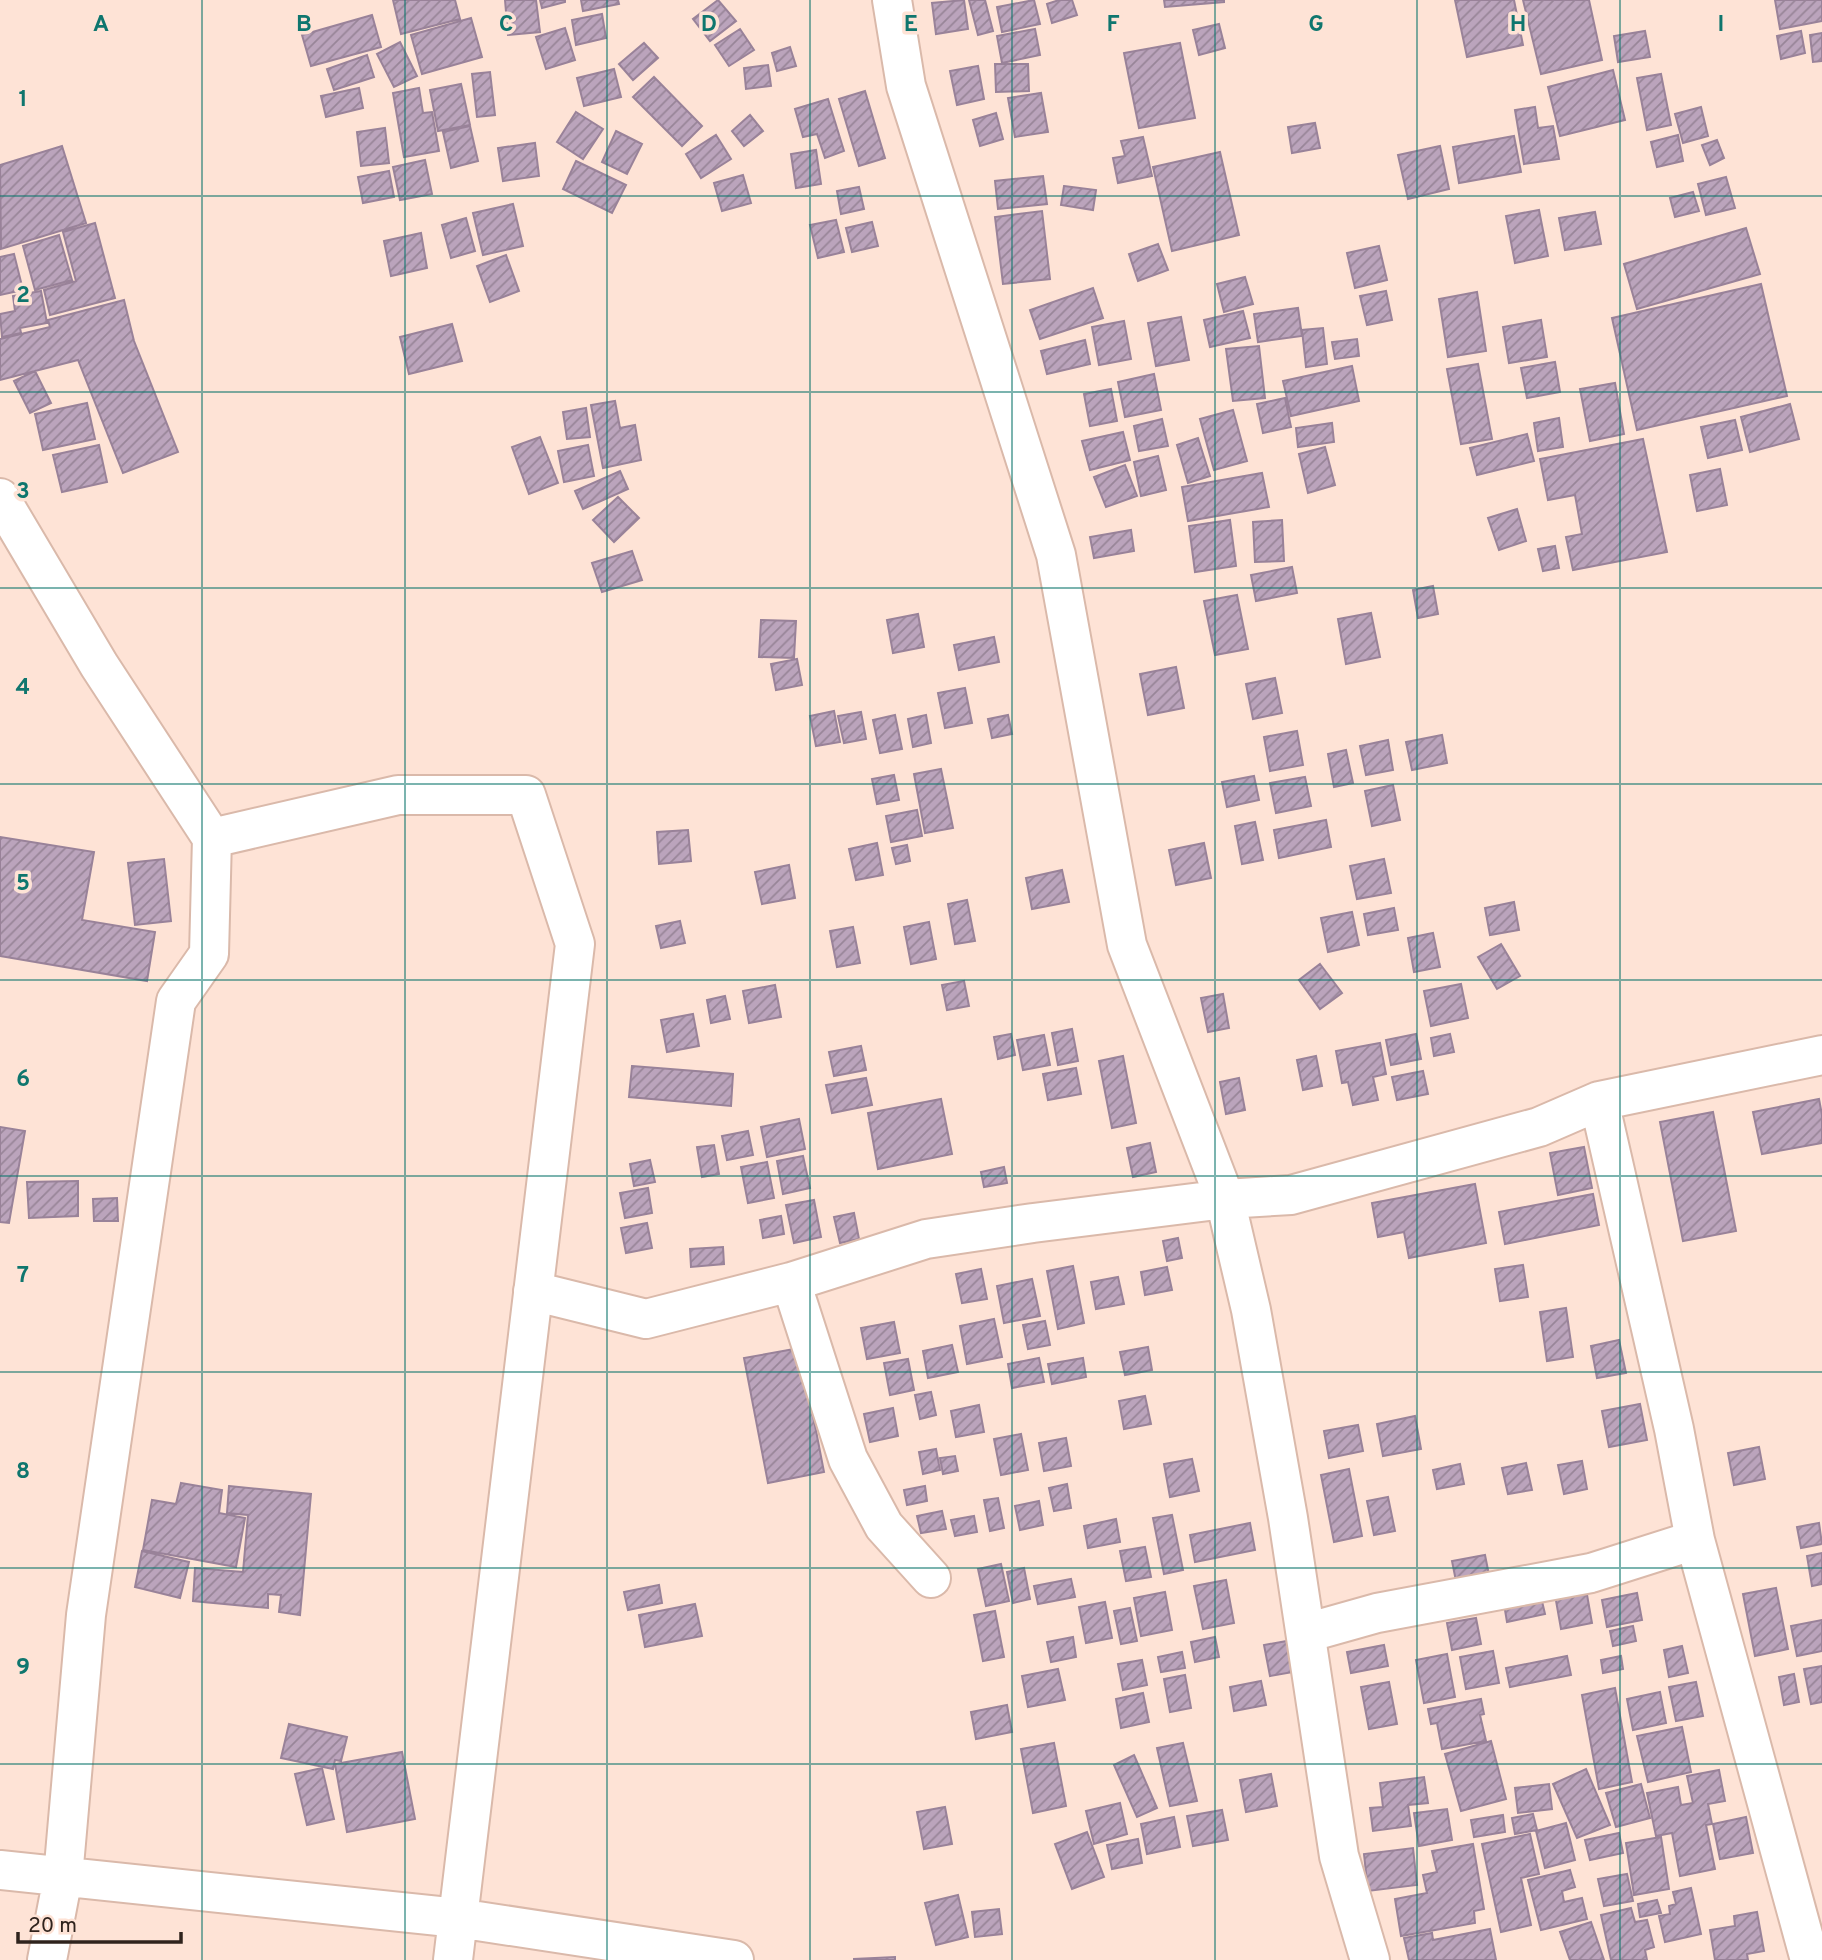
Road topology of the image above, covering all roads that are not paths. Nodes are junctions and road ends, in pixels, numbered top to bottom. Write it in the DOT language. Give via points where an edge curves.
graph roads {
  1 [pos="892,0"];
  2 [pos="0,498"];
  3 [pos="212,838"];
  4 [pos="1822,1055"];
  5 [pos="1599,1101"];
  6 [pos="1225,1199"];
  7 [pos="791,1282"];
  8 [pos="533,1292"];
  9 [pos="1695,1540"];
  10 [pos="931,1578"];
  11 [pos="1306,1633"];
  12 [pos="0,1870"];
  13 [pos="63,1877"];
  14 [pos="458,1918"];
  15 [pos="47,1960"];
  16 [pos="453,1960"];
  17 [pos="734,1960"];
  18 [pos="1370,1960"];
  19 [pos="1810,1960"];
  1 -- 6 [label="street" via="906,86 1056,555 1127,945"];
  2 -- 3 [label="street" via="99,665"];
  3 -- 8 [label="street" via="398,795 526,794 575,944"];
  3 -- 13 [label="street" via="209,954 176,1001 86,1615"];
  4 -- 5 [label="street"];
  5 -- 6 [label="street" via="1539,1127 1291,1195"];
  5 -- 9 [label="street"];
  6 -- 7 [label="street" via="926,1239"];
  6 -- 11 [label="street" via="1251,1310"];
  7 -- 8 [label="street" via="646,1319"];
  7 -- 10 [label="street" via="848,1459 884,1526"];
  8 -- 14 [label="street"];
  9 -- 11 [label="street" via="1591,1573 1377,1613"];
  9 -- 19 [label="street"];
  11 -- 18 [label="street" via="1339,1856"];
  12 -- 13 [label="street"];
  13 -- 14 [label="street"];
  13 -- 15 [label="street"];
  14 -- 16 [label="street"];
  14 -- 17 [label="street"];
}
